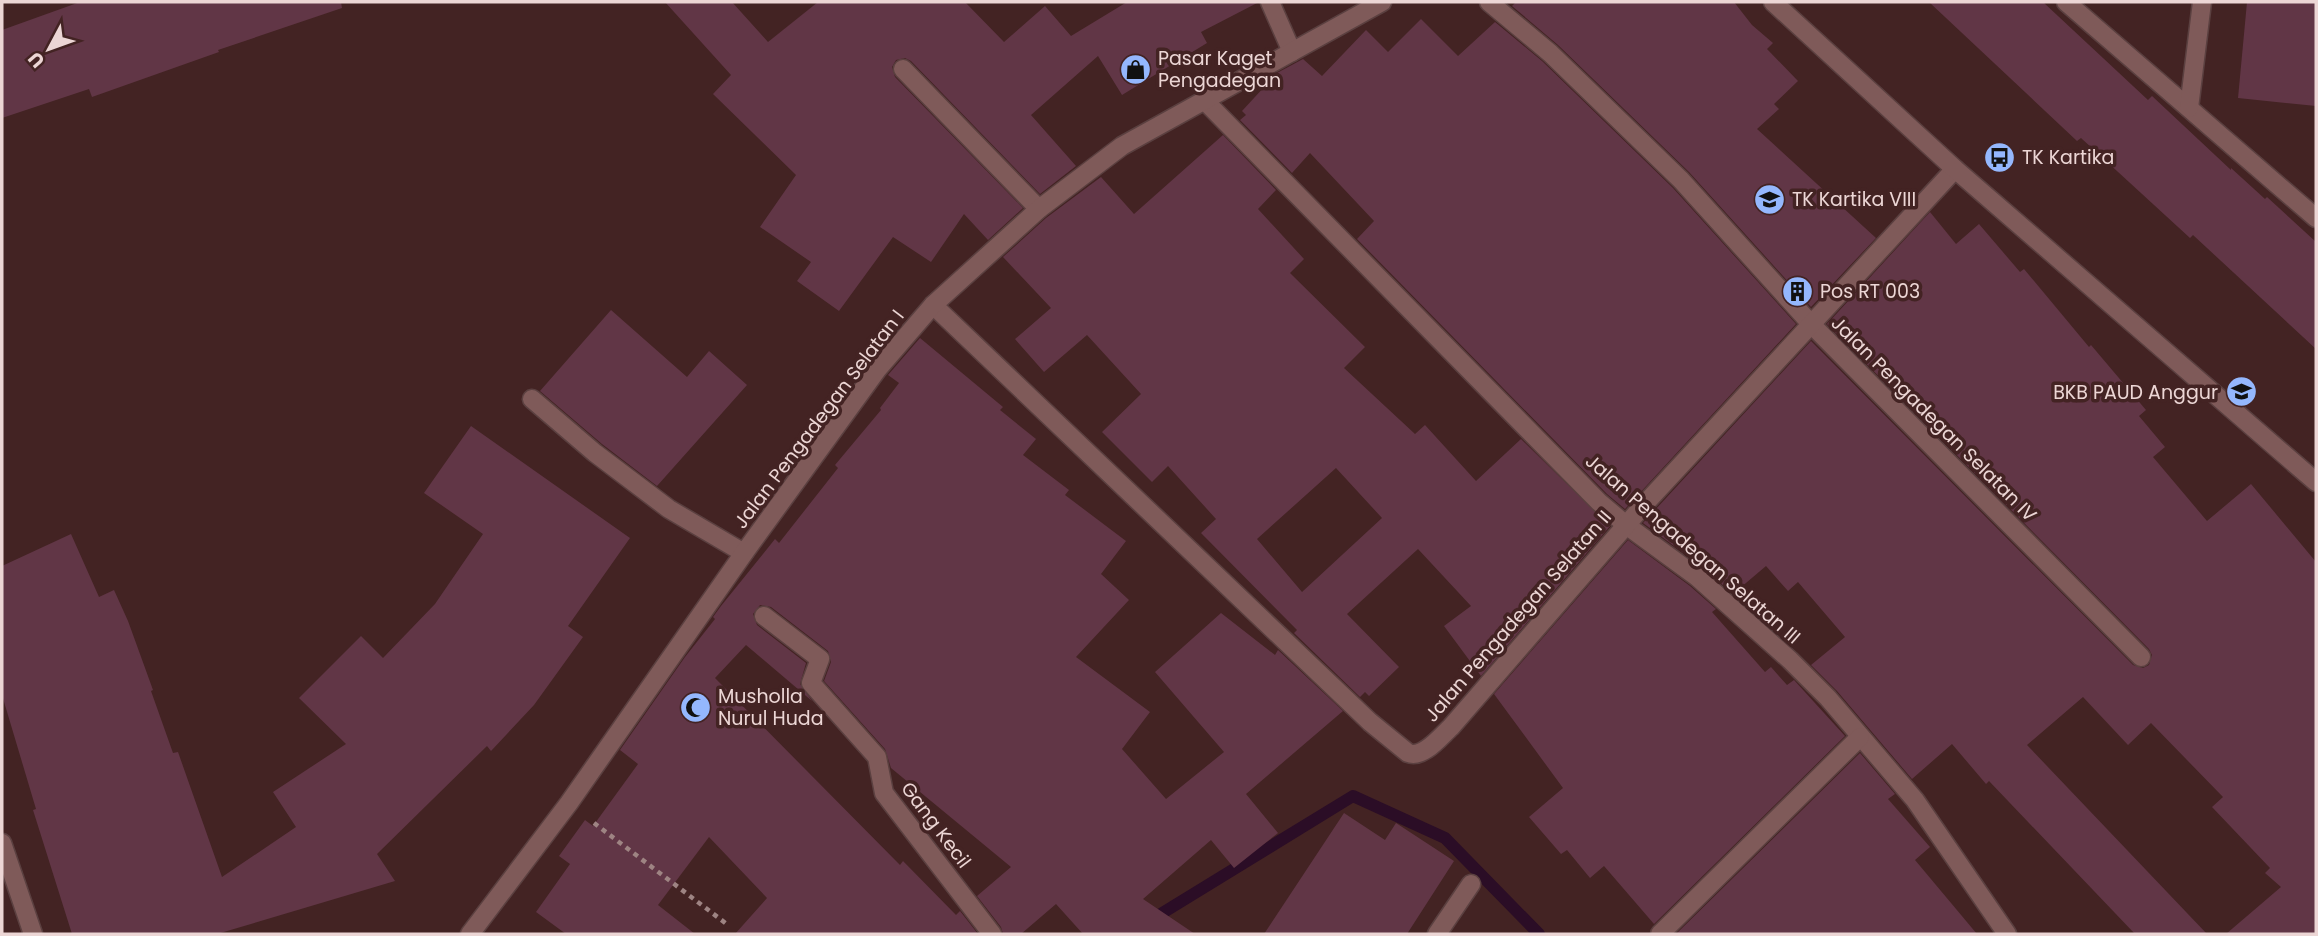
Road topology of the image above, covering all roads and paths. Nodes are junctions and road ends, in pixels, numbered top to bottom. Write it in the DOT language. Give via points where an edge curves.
graph roads {
  1 [pos="1270,2"];
  2 [pos="1382,2"];
  3 [pos="1489,2"];
  4 [pos="1773,2"];
  5 [pos="2066,2"];
  6 [pos="2202,2"];
  7 [pos="1292,52"];
  8 [pos="903,69"];
  9 [pos="1205,101"];
  10 [pos="2189,108"];
  11 [pos="1955,169"];
  12 [pos="1039,209"];
  13 [pos="2316,218"];
  14 [pos="933,306"];
  15 [pos="1811,324"];
  16 [pos="532,399"];
  17 [pos="2316,482"];
  18 [pos="1626,525"];
  19 [pos="744,553"];
  20 [pos="764,616"];
  21 [pos="2141,657"];
  22 [pos="1860,737"];
  23 [pos="569,803"];
  24 [pos="2,843"];
  25 [pos="1471,884"];
  26 [pos="728,925"];
  27 [pos="33,934"];
  28 [pos="470,934"];
  29 [pos="992,934"];
  30 [pos="1437,934"];
  31 [pos="1660,934"];
  32 [pos="2007,934"];
  1 -- 7 [label="street"];
  2 -- 7 [label="street, Jalan Pengadegan Selatan I"];
  3 -- 15 [label="street, Jalan Pengadegan Selatan IV" via="1681,180"];
  4 -- 11 [label="street"];
  5 -- 10 [label="street"];
  6 -- 10 [label="street"];
  7 -- 9 [label="street, Jalan Pengadegan Selatan I"];
  8 -- 12 [label="street"];
  9 -- 12 [label="street, Jalan Pengadegan Selatan I" via="1122,146"];
  9 -- 18 [label="street, Jalan Pengadegan Selatan III"];
  10 -- 13 [label="street"];
  11 -- 15 [label="street, Jalan Pengadegan Selatan II"];
  11 -- 17 [label="street"];
  12 -- 14 [label="street, Jalan Pengadegan Selatan I"];
  14 -- 18 [label="street, Jalan Pengadegan Selatan II" via="1370,722 1411,755 1422,752 1451,727"];
  14 -- 19 [label="street, Jalan Pengadegan Selatan I" via="877,370"];
  15 -- 18 [label="street, Jalan Pengadegan Selatan II"];
  15 -- 21 [label="street, Jalan Pengadegan Selatan IV"];
  16 -- 19 [label="street" via="668,509"];
  18 -- 22 [label="street, Jalan Pengadegan Selatan III" via="1697,577 1790,660"];
  19 -- 23 [label="street, Jalan Pengadegan Selatan I"];
  20 -- 29 [label="street, Gang Kecil" via="820,659 811,683 877,757 884,793"];
  22 -- 31 [label="street"];
  22 -- 32 [label="street, Jalan Pengadegan Selatan III" via="1915,800"];
  23 -- 26 [label="path"];
  23 -- 28 [label="street, Jalan Pengadegan Selatan I"];
  24 -- 27 [label="street"];
  25 -- 30 [label="street"];
}
